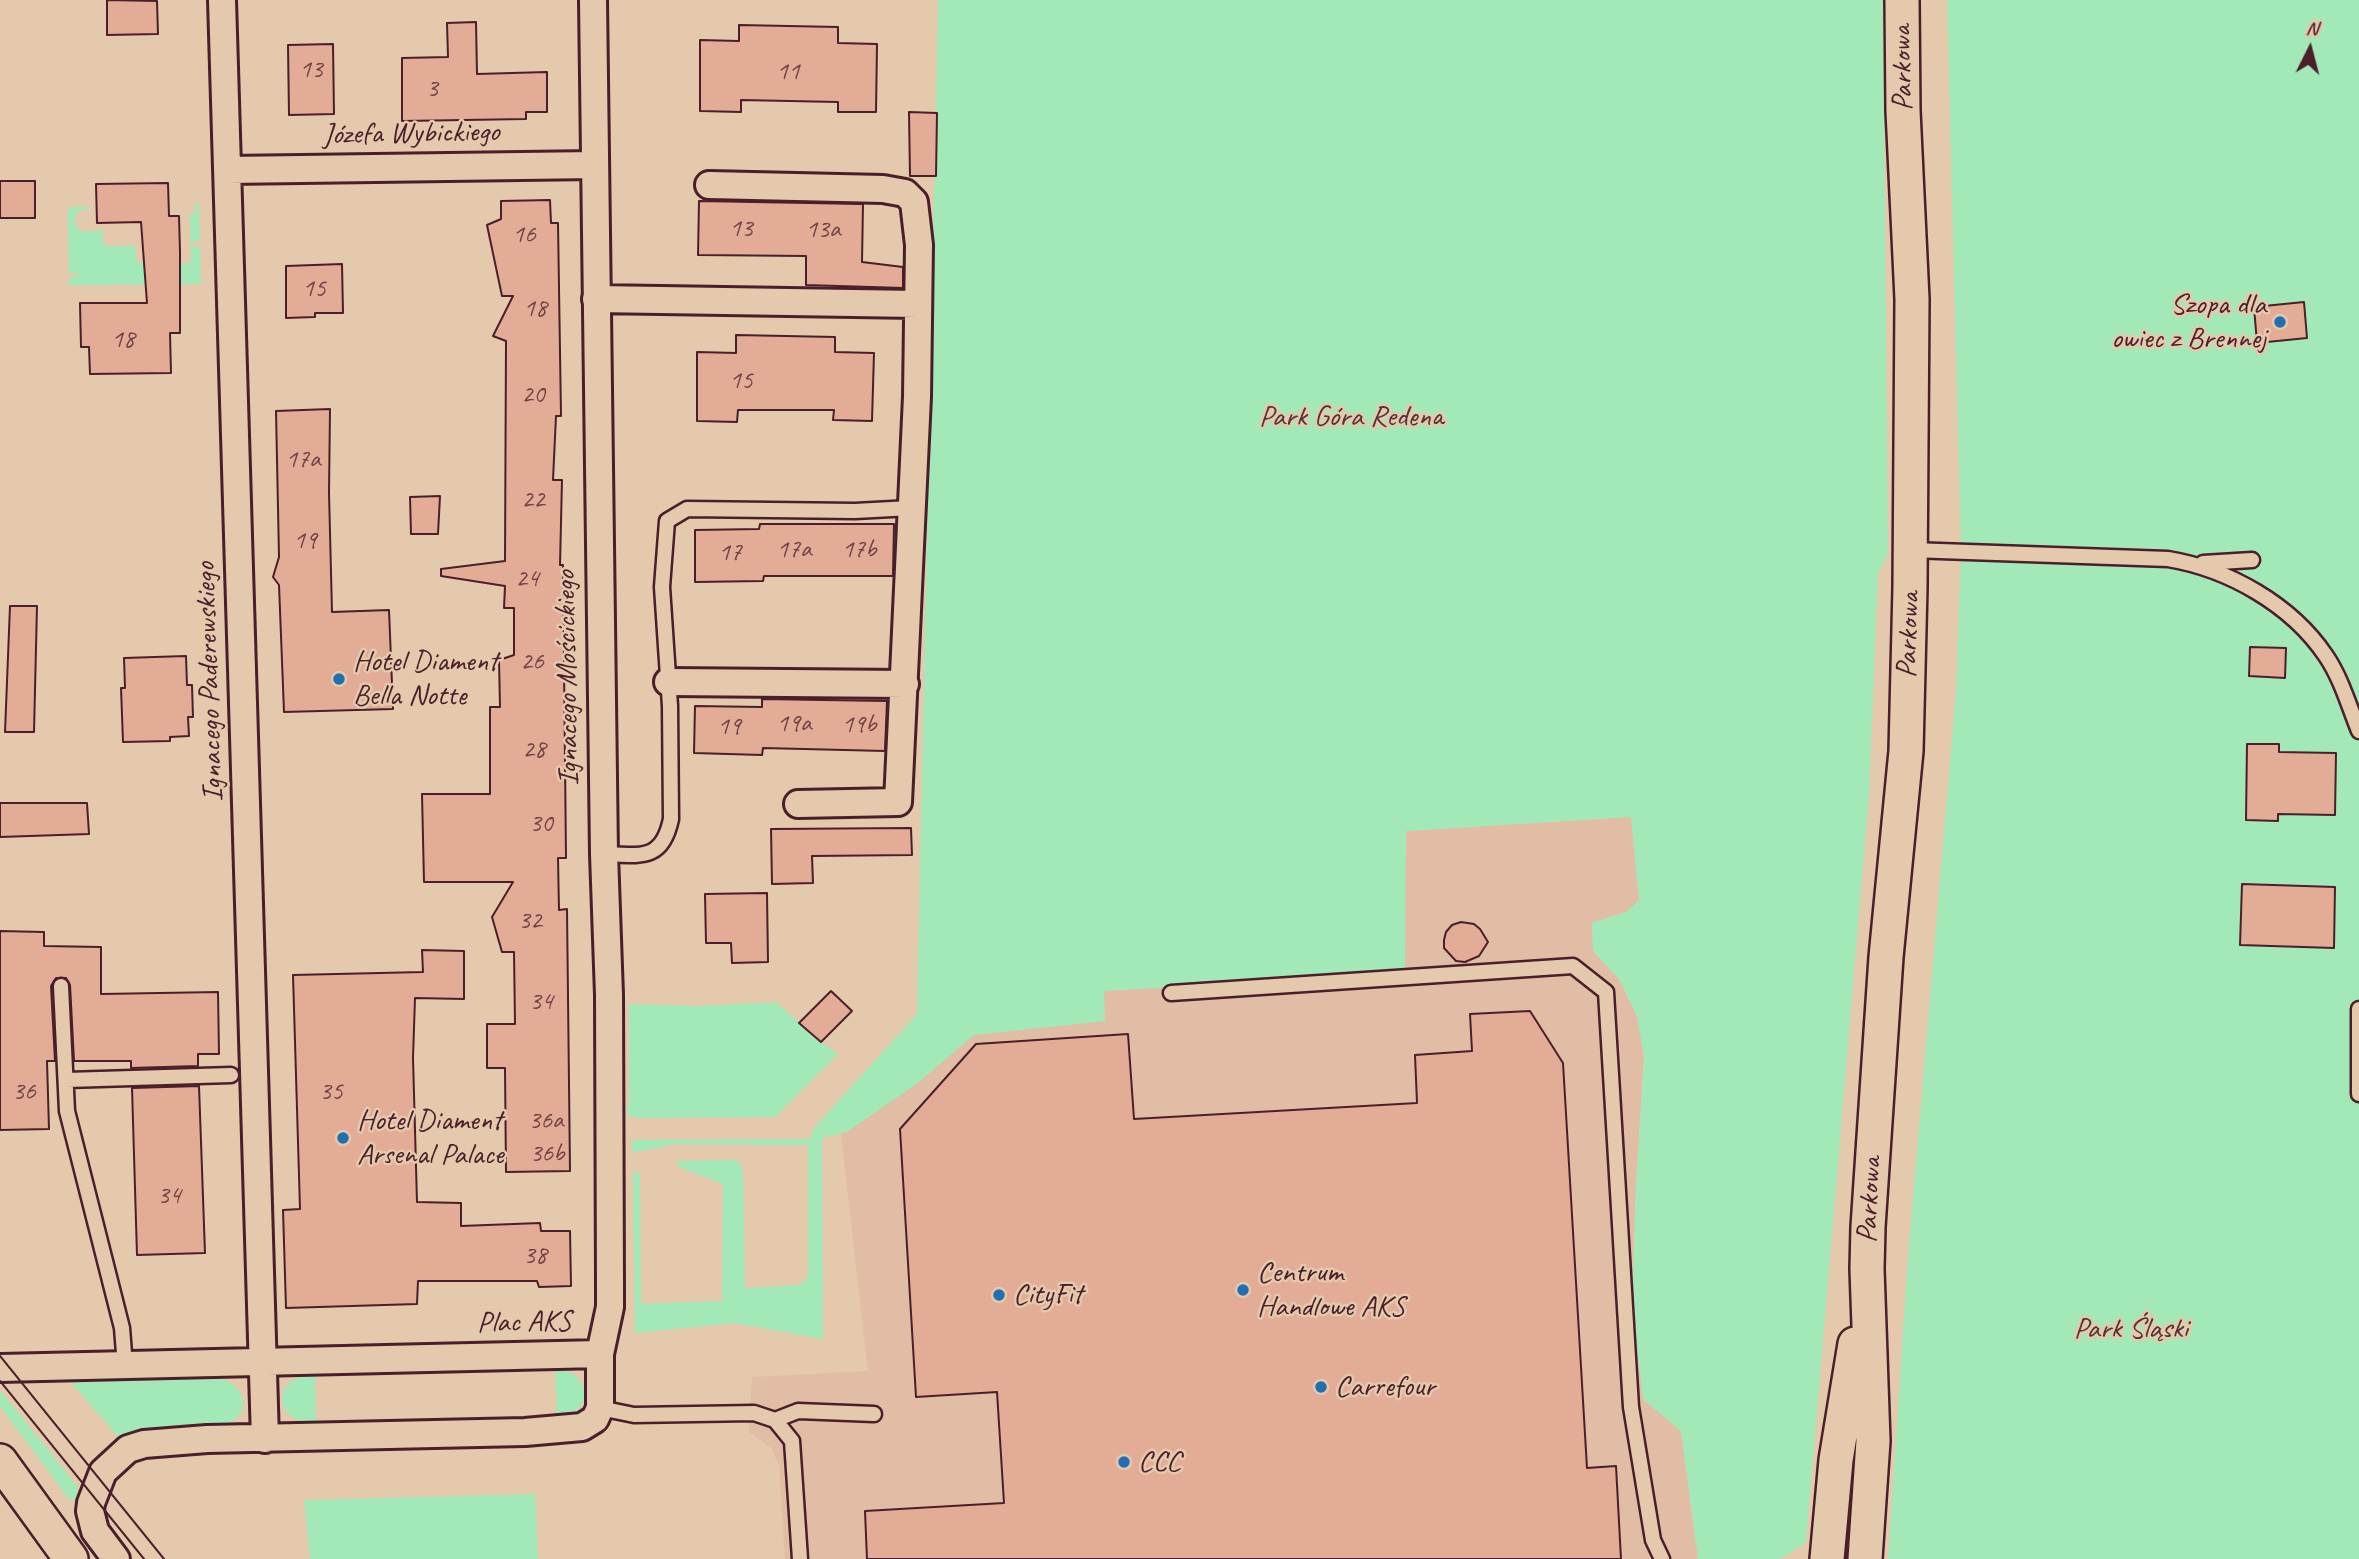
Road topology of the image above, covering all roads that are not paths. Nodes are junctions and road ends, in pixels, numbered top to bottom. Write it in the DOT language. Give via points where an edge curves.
graph roads {
  1 [pos="222,0"];
  2 [pos="593,0"];
  3 [pos="1902,0"];
  4 [pos="594,165"];
  5 [pos="228,170"];
  6 [pos="709,185"];
  7 [pos="596,299"];
  8 [pos="917,304"];
  9 [pos="911,508"];
  10 [pos="1911,550"];
  11 [pos="2252,560"];
  12 [pos="2195,564"];
  13 [pos="668,682"];
  14 [pos="905,684"];
  15 [pos="2359,731"];
  16 [pos="798,804"];
  17 [pos="604,854"];
  18 [pos="61,986"];
  19 [pos="1171,993"];
  20 [pos="2359,1009"];
  21 [pos="231,1075"];
  22 [pos="67,1080"];
  23 [pos="2359,1094"];
  24 [pos="1867,1269"];
  25 [pos="600,1354"];
  26 [pos="262,1363"];
  27 [pos="125,1366"];
  28 [pos="0,1368"];
  29 [pos="600,1408"];
  30 [pos="874,1413"];
  31 [pos="775,1420"];
  32 [pos="265,1439"];
  33 [pos="0,1461"];
  34 [pos="71,1559"];
  35 [pos="116,1559"];
  36 [pos="800,1559"];
  37 [pos="1662,1559"];
  38 [pos="1827,1559"];
  39 [pos="1865,1559"];
  1 -- 5 [label="street, Ignacego Paderewskiego"];
  2 -- 4 [label="street, Ignacego Mościckiego"];
  3 -- 10 [label="street, Parkowa" via="1912,299"];
  4 -- 5 [label="street, Józefa Wybickiego"];
  4 -- 7 [label="street, Ignacego Mościckiego"];
  5 -- 26 [label="street, Ignacego Paderewskiego"];
  6 -- 8 [label="street" via="905,193 914,202 919,245"];
  7 -- 8 [label="street"];
  7 -- 17 [label="street, Ignacego Mościckiego"];
  8 -- 9 [label="street"];
  9 -- 13 [label="lane" via="687,509 667,521 662,587"];
  9 -- 14 [label="street"];
  10 -- 12 [label="lane" via="2124,556"];
  10 -- 24 [label="street, Parkowa" via="1906,751 1874,1114"];
  11 -- 12 [label="lane"];
  12 -- 15 [label="lane" via="2239,580 2307,632 2327,657"];
  13 -- 14 [label="street"];
  13 -- 17 [label="lane" via="671,819 667,837 654,851"];
  14 -- 16 [label="street" via="898,802"];
  17 -- 25 [label="street, Ignacego Mościckiego" via="610,1307"];
  18 -- 22 [label="lane"];
  19 -- 37 [label="lane" via="1573,966 1606,992 1631,1407 1653,1540"];
  20 -- 23 [label="lane"];
  21 -- 22 [label="lane"];
  22 -- 27 [label="lane" via="67,1111 122,1328"];
  24 -- 38 [label="street, Parkowa" via="1836,1461"];
  24 -- 39 [label="street, Parkowa" via="1873,1441"];
  25 -- 26 [label="street, Plac AKS"];
  25 -- 29 [label="street, Plac AKS"];
  26 -- 27 [label="street, Plac AKS"];
  26 -- 32 [label="street"];
  27 -- 28 [label="street, Plac AKS"];
  29 -- 31 [label="lane" via="634,1415 754,1413"];
  29 -- 32 [label="street" via="595,1419 582,1427"];
  30 -- 31 [label="lane" via="798,1411"];
  31 -- 36 [label="lane" via="792,1441"];
  32 -- 35 [label="street" via="161,1442 128,1449 103,1472 90,1511 95,1531"];
  33 -- 34 [label="street"];
}
